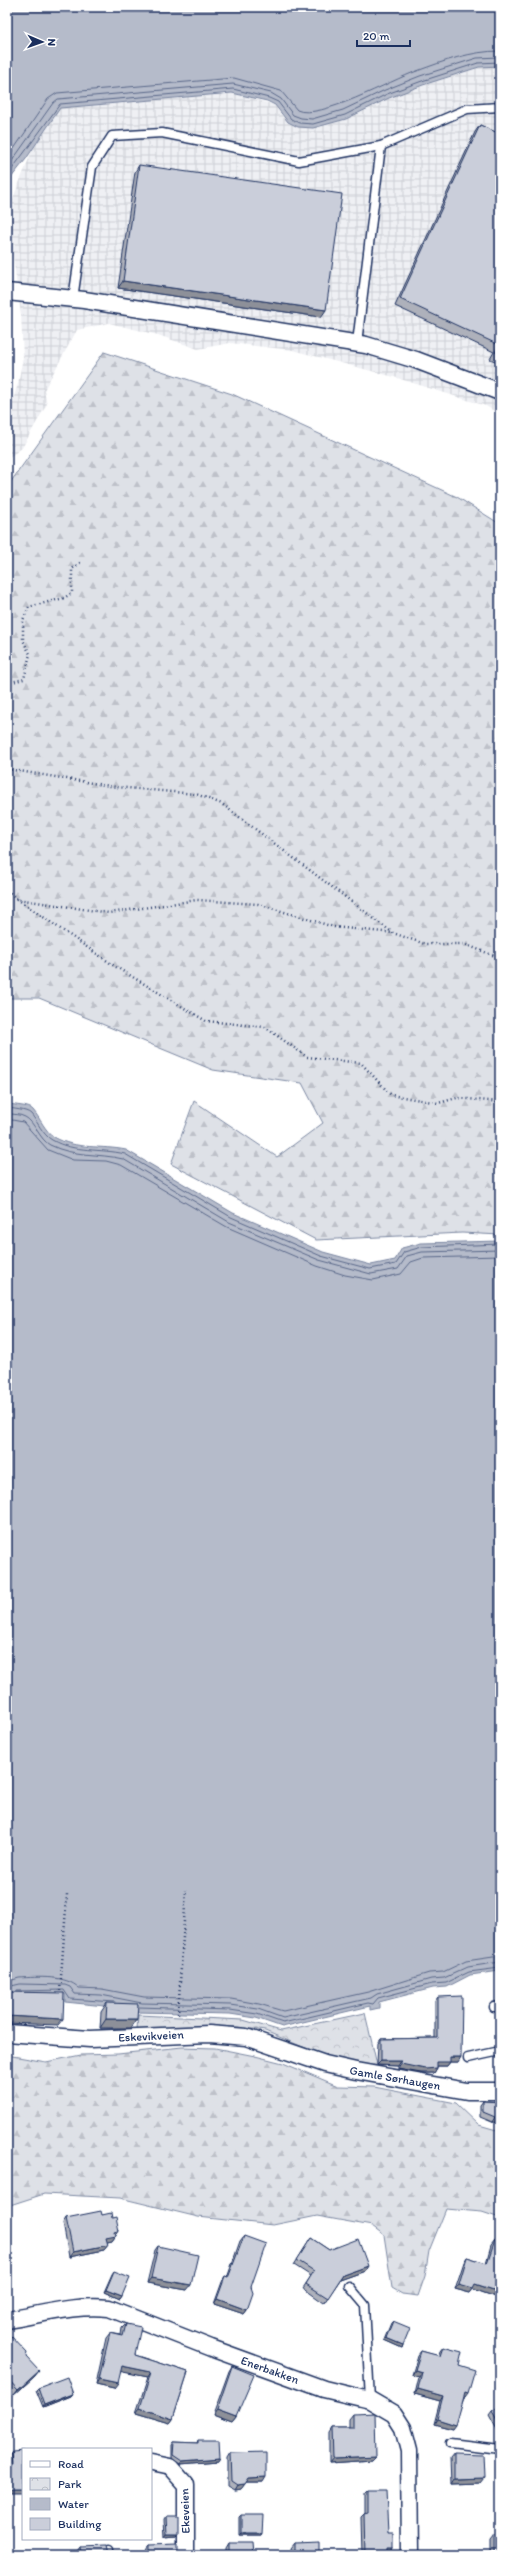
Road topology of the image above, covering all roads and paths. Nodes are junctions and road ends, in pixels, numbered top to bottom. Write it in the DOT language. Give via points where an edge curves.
graph roads {
  1 [pos="500,107"];
  2 [pos="381,146"];
  3 [pos="7,292"];
  4 [pos="73,299"];
  5 [pos="357,343"];
  6 [pos="500,392"];
  7 [pos="80,562"];
  8 [pos="7,683"];
  9 [pos="7,769"];
  10 [pos="7,890"];
  11 [pos="17,899"];
  12 [pos="500,922"];
  13 [pos="393,933"];
  14 [pos="500,958"];
  15 [pos="500,1102"];
  16 [pos="186,1890"];
  17 [pos="67,1894"];
  18 [pos="60,1991"];
  19 [pos="178,2014"];
  20 [pos="7,2033"];
  21 [pos="500,2051"];
  22 [pos="292,2053"];
  23 [pos="468,2058"];
  24 [pos="500,2091"];
  25 [pos="348,2286"];
  26 [pos="7,2320"];
  27 [pos="370,2400"];
  28 [pos="450,2443"];
  29 [pos="500,2449"];
  30 [pos="152,2463"];
  31 [pos="186,2555"];
  32 [pos="410,2555"];
  1 -- 2 [label="lane" via="467,109"];
  2 -- 4 [label="lane" via="299,161 162,133 112,136 92,167"];
  2 -- 5 [label="lane"];
  3 -- 4 [label="street"];
  4 -- 5 [label="street"];
  5 -- 6 [label="street" via="416,360"];
  7 -- 8 [label="path" via="72,569 72,593 64,598 29,607 23,620 23,640 30,654 24,679"];
  9 -- 13 [label="path" via="116,788 196,794 222,804"];
  10 -- 11 [label="path"];
  11 -- 13 [label="path" via="109,913 197,900 258,904 334,927"];
  11 -- 15 [label="path" via="116,967 206,1021 265,1026 307,1057 361,1064 391,1095 438,1103 457,1098"];
  12 -- 14 [label="path"];
  13 -- 14 [label="path" via="425,944 464,944"];
  16 -- 19 [label="path"];
  17 -- 18 [label="path"];
  20 -- 22 [label="street, Eskevikveien" via="90,2039 208,2034 246,2038"];
  21 -- 23 [label="lane"];
  22 -- 24 [label="street, Gamle Sørhaugen" via="356,2071 467,2091"];
  25 -- 27 [label="lane" via="365,2305"];
  26 -- 27 [label="street, Enerbakken" via="75,2308 109,2308 324,2389"];
  27 -- 32 [label="street, Enerbakken" via="394,2414 403,2428 408,2445"];
  28 -- 29 [label="lane"];
  30 -- 31 [label="street, Ekeveien" via="170,2467 186,2485"];
}
